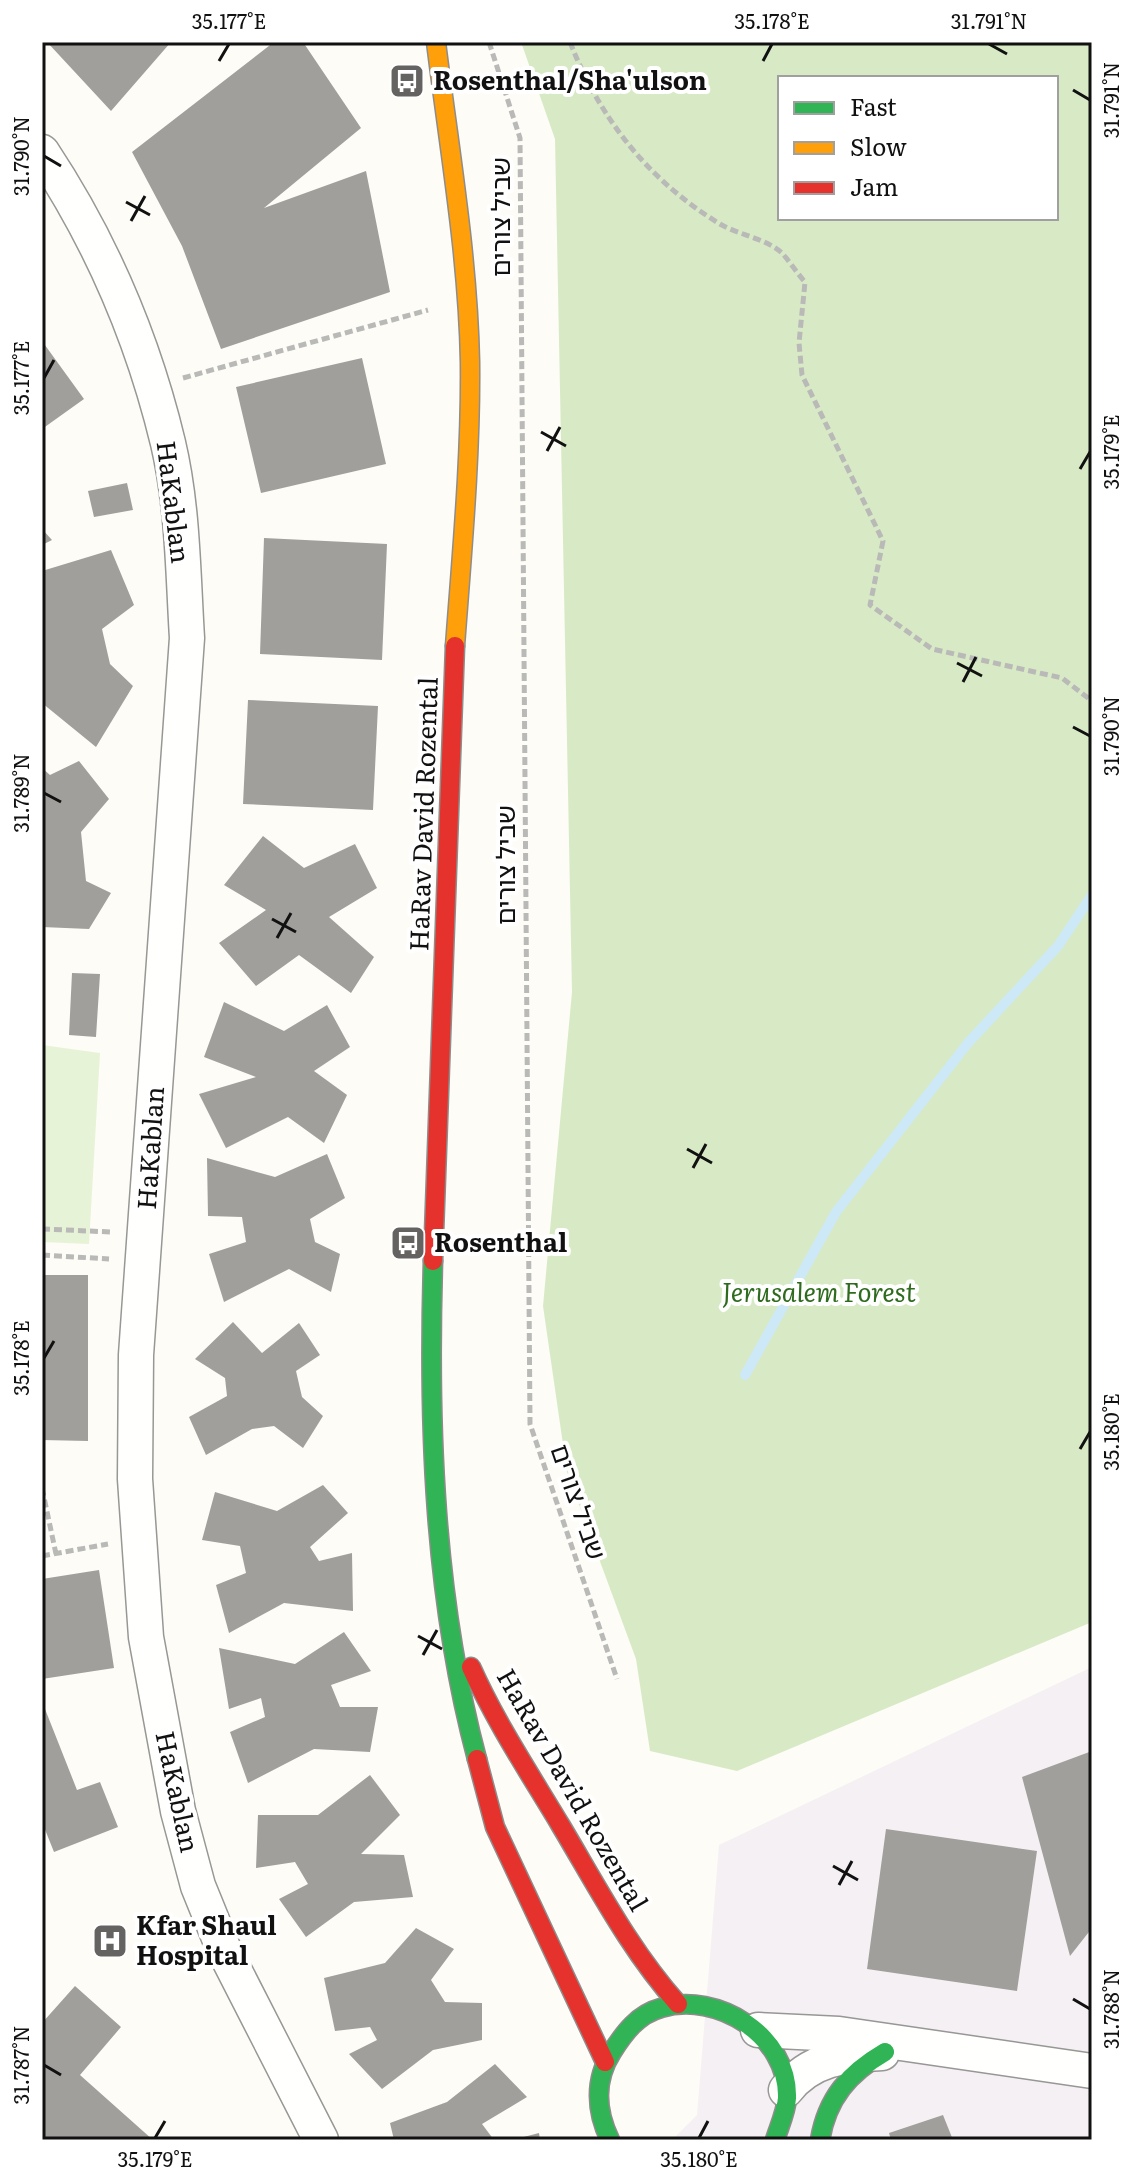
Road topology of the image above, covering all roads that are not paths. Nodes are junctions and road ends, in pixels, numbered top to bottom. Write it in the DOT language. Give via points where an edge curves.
graph roads {
  1 [pos="436,42"];
  2 [pos="42,152"];
  3 [pos="442,1590"];
  4 [pos="678,2004"];
  5 [pos="758,2030"];
  6 [pos="885,2052"];
  7 [pos="954,2052"];
  8 [pos="605,2062"];
  9 [pos="1092,2071"];
  10 [pos="786,2090"];
  11 [pos="603,2135"];
  12 [pos="777,2139"];
  13 [pos="321,2140"];
  14 [pos="820,2140"];
  1 -- 3 [label="street, HaRav David Rozental" via="470,360 431,1331"];
  2 -- 13 [label="street, HaKablan" via="66,188 128,313 152,387 169,445 187,638 136,1402 135,1479 146,1637 178,1811 198,1886 224,1950"];
  3 -- 4 [label="street, HaRav David Rozental" via="472,1671 501,1726 648,1969"];
  3 -- 8 [label="street, HaRav David Rozental" via="459,1691 495,1827"];
  4 -- 5 [label="street" via="719,2007"];
  4 -- 8 [label="street" via="653,2011 630,2026"];
  5 -- 7 [label="street" via="839,2034"];
  5 -- 10 [label="street" via="777,2056"];
  6 -- 7 [label="street"];
  6 -- 10 [label="street" via="829,2059 803,2072"];
  6 -- 14 [label="street" via="835,2092"];
  7 -- 9 [label="street"];
  8 -- 11 [label="street" via="599,2093"];
  10 -- 12 [label="street"];
}
